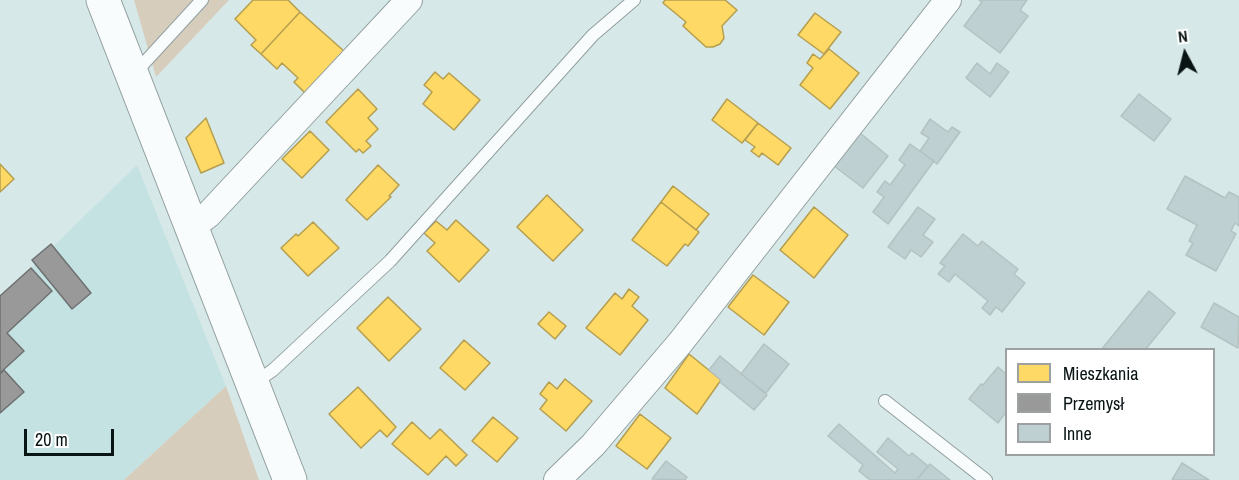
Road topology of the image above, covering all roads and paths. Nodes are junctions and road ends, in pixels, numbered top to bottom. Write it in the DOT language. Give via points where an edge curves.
graph roads {
  1 [pos="103,0"];
  2 [pos="202,0"];
  3 [pos="410,0"];
  4 [pos="634,0"];
  5 [pos="948,0"];
  6 [pos="132,76"];
  7 [pos="191,228"];
  8 [pos="253,384"];
  9 [pos="885,400"];
  10 [pos="290,480"];
  11 [pos="557,480"];
  12 [pos="986,480"];
  1 -- 6 [label="street"];
  2 -- 6 [label="lane"];
  3 -- 7 [label="street" via="208,215"];
  4 -- 8 [label="lane" via="593,35 390,261"];
  5 -- 11 [label="street" via="680,343 593,446"];
  6 -- 7 [label="street"];
  7 -- 8 [label="street"];
  8 -- 10 [label="street"];
  9 -- 12 [label="lane"];
}
